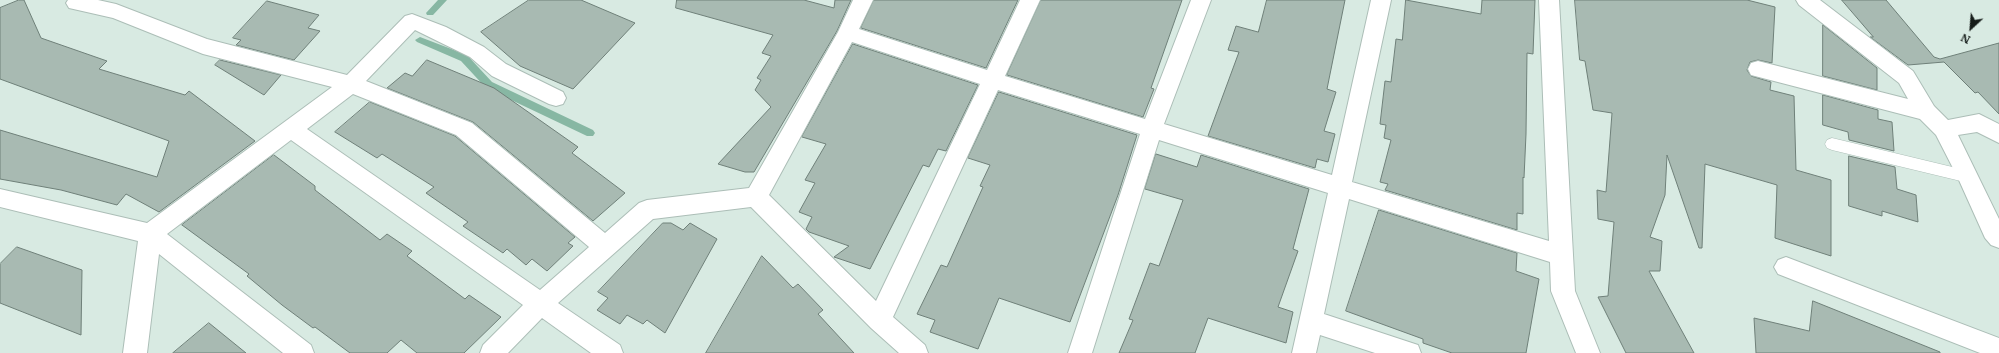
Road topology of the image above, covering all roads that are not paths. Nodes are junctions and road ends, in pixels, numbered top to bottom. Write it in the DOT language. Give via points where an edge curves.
graph roads {
  1 [pos="861,0"];
  2 [pos="1030,0"];
  3 [pos="1201,0"];
  4 [pos="1381,0"];
  5 [pos="1549,0"];
  6 [pos="1806,0"];
  7 [pos="76,3"];
  8 [pos="847,33"];
  9 [pos="1758,69"];
  10 [pos="992,80"];
  11 [pos="351,84"];
  12 [pos="556,98"];
  13 [pos="1928,112"];
  14 [pos="291,129"];
  15 [pos="1152,129"];
  16 [pos="1944,129"];
  17 [pos="1999,134"];
  18 [pos="1832,144"];
  19 [pos="1969,177"];
  20 [pos="1339,187"];
  21 [pos="756,197"];
  22 [pos="0,198"];
  23 [pos="150,234"];
  24 [pos="1999,238"];
  25 [pos="604,247"];
  26 [pos="1561,255"];
  27 [pos="1786,267"];
  28 [pos="540,304"];
  29 [pos="879,320"];
  30 [pos="1311,321"];
  31 [pos="1999,349"];
  32 [pos="135,353"];
  33 [pos="302,353"];
  34 [pos="492,353"];
  35 [pos="611,353"];
  36 [pos="916,353"];
  37 [pos="1080,353"];
  38 [pos="1304,353"];
  39 [pos="1410,353"];
  40 [pos="1588,353"];
  1 -- 8 [label="street"];
  2 -- 10 [label="street"];
  3 -- 15 [label="street"];
  4 -- 20 [label="street"];
  5 -- 26 [label="street"];
  6 -- 13 [label="street" via="1906,77"];
  7 -- 11 [label="street" via="116,11 203,46"];
  8 -- 10 [label="street"];
  8 -- 21 [label="street"];
  9 -- 13 [label="street"];
  10 -- 15 [label="street"];
  10 -- 29 [label="street"];
  11 -- 12 [label="street" via="412,21 477,52 499,70"];
  11 -- 14 [label="street"];
  11 -- 25 [label="street" via="464,129"];
  13 -- 16 [label="street"];
  14 -- 23 [label="street"];
  14 -- 28 [label="street"];
  15 -- 20 [label="street"];
  15 -- 37 [label="street"];
  16 -- 17 [label="street" via="1979,123"];
  16 -- 19 [label="street"];
  18 -- 19 [label="lane"];
  19 -- 24 [label="street" via="1993,231"];
  20 -- 26 [label="street"];
  20 -- 30 [label="street"];
  21 -- 25 [label="street" via="647,210"];
  21 -- 29 [label="street"];
  22 -- 23 [label="street"];
  23 -- 32 [label="street"];
  23 -- 33 [label="street"];
  25 -- 28 [label="street"];
  26 -- 40 [label="street" via="1563,291"];
  27 -- 31 [label="street"];
  28 -- 34 [label="street"];
  28 -- 35 [label="street"];
  29 -- 36 [label="street"];
  30 -- 38 [label="street"];
  30 -- 39 [label="street"];
}
